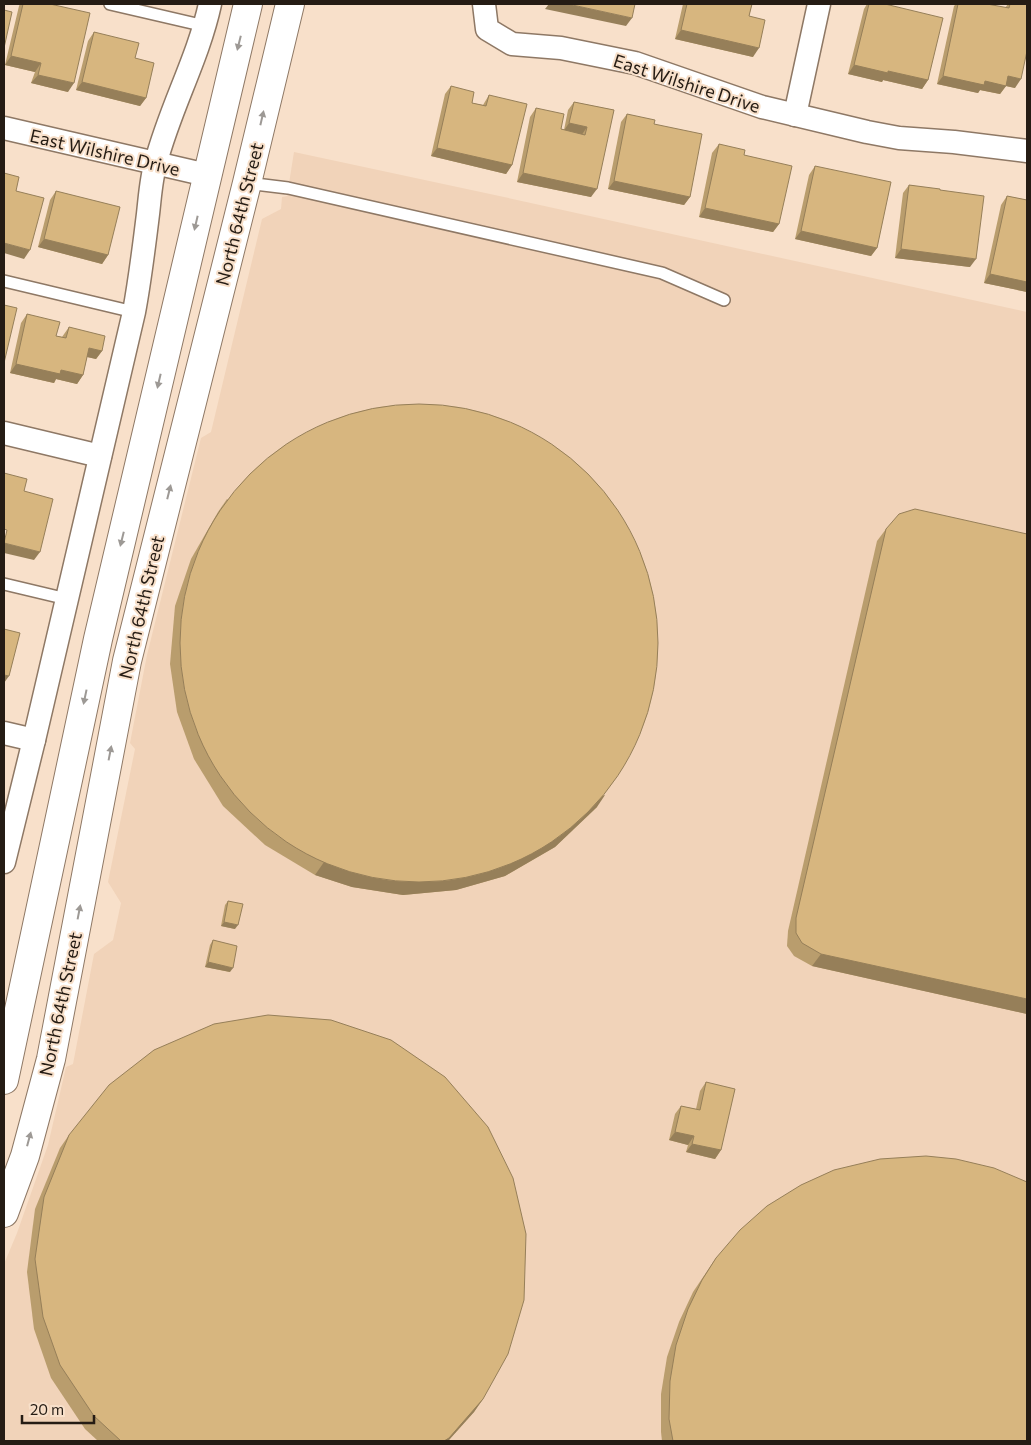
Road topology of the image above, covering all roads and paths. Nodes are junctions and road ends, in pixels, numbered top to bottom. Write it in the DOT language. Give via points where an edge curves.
graph roads {
  1 [pos="110,4"];
  2 [pos="210,4"];
  3 [pos="248,4"];
  4 [pos="290,4"];
  5 [pos="484,4"];
  6 [pos="818,4"];
  7 [pos="205,26"];
  8 [pos="796,115"];
  9 [pos="4,128"];
  10 [pos="1027,151"];
  11 [pos="155,164"];
  12 [pos="207,175"];
  13 [pos="247,183"];
  14 [pos="4,281"];
  15 [pos="724,300"];
  16 [pos="134,312"];
  17 [pos="4,433"];
  18 [pos="100,456"];
  19 [pos="4,584"];
  20 [pos="67,599"];
  21 [pos="4,733"];
  22 [pos="34,740"];
  23 [pos="4,862"];
  24 [pos="4,1080"];
  25 [pos="4,1086"];
  26 [pos="40,1097"];
  27 [pos="4,1213"];
  1 -- 7 [label="lane"];
  2 -- 7 [label="street"];
  3 -- 12 [label="main road, North 64th Street, one-way"];
  13 -- 4 [label="main road, North 64th Street, one-way"];
  5 -- 8 [label="street, East Wilshire Drive" via="487,29 512,44 561,48 635,63 762,107"];
  6 -- 8 [label="street"];
  7 -- 11 [label="street"];
  8 -- 10 [label="street, East Wilshire Drive" via="899,138"];
  9 -- 11 [label="street, East Wilshire Drive"];
  11 -- 12 [label="street, East Wilshire Drive"];
  11 -- 16 [label="street"];
  12 -- 13 [label="main road"];
  12 -- 24 [label="main road, North 64th Street, one-way" via="98,639"];
  13 -- 15 [label="lane" via="288,188 662,273"];
  26 -- 13 [label="main road, North 64th Street, one-way" via="51,1059 127,661"];
  14 -- 16 [label="lane"];
  16 -- 18 [label="street"];
  17 -- 18 [label="street"];
  18 -- 20 [label="street"];
  19 -- 20 [label="lane"];
  20 -- 22 [label="street"];
  21 -- 22 [label="street"];
  22 -- 23 [label="street"];
  25 -- 26 [label="main road"];
  27 -- 26 [label="main road, North 64th Street, one-way" via="25,1156"];
}
